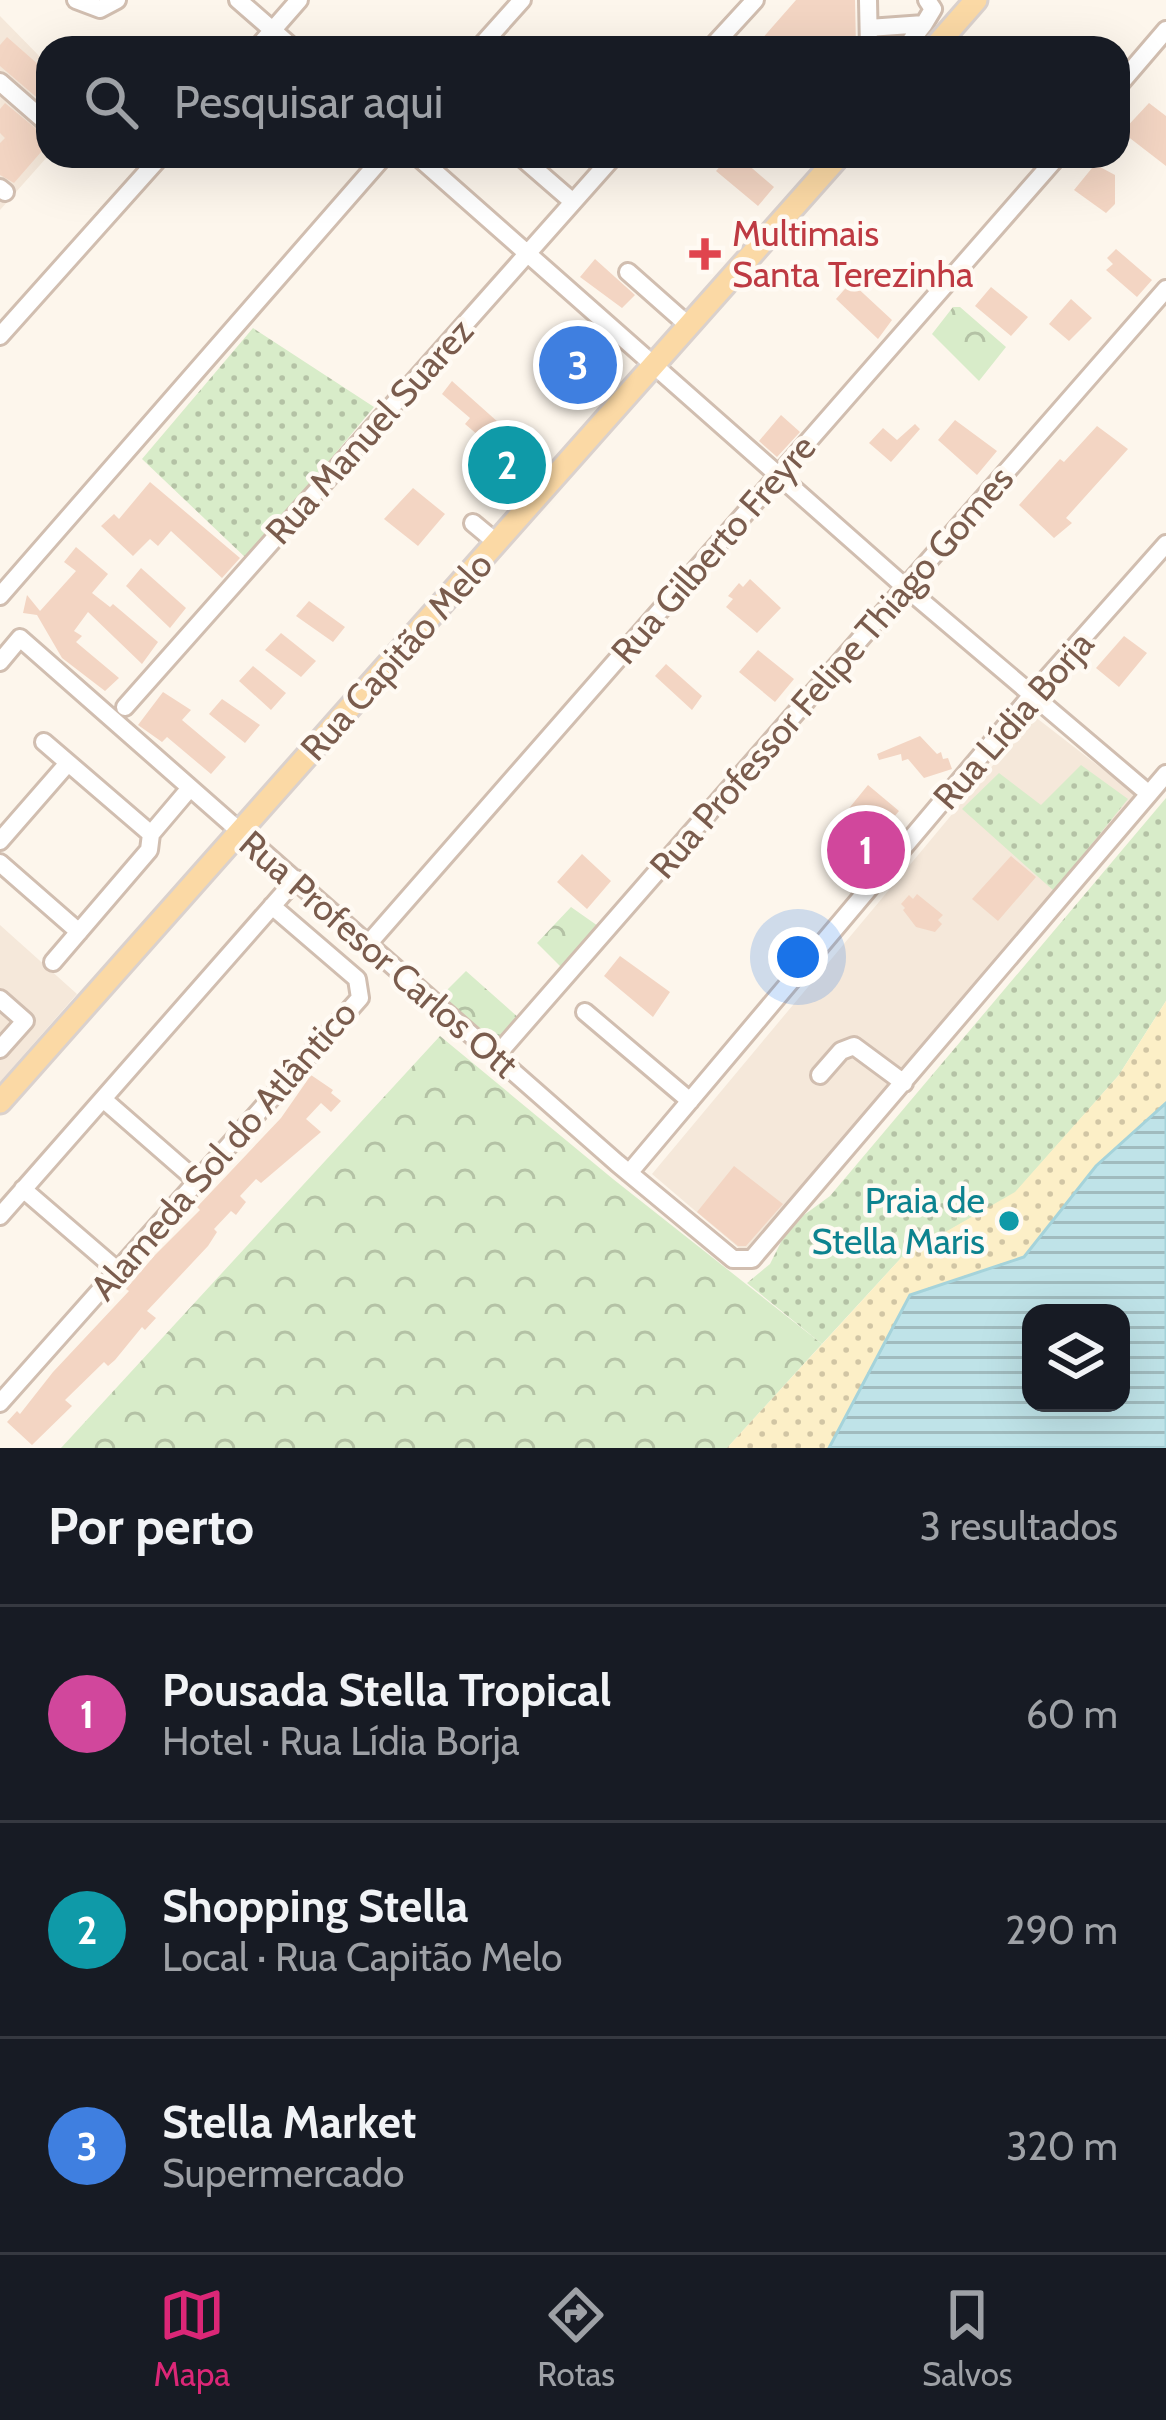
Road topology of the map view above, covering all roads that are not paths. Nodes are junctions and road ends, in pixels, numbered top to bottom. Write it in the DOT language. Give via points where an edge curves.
graph roads {
  1 [pos="76,0"];
  2 [pos="117,0"];
  3 [pos="238,0"];
  4 [pos="299,0"];
  5 [pos="522,0"];
  6 [pos="755,0"];
  7 [pos="868,0"];
  8 [pos="976,0"];
  9 [pos="931,10"];
  10 [pos="958,20"];
  11 [pos="868,28"];
  12 [pos="272,30"];
  13 [pos="1166,30"];
  14 [pos="267,36"];
  15 [pos="279,36"];
  16 [pos="490,36"];
  17 [pos="722,36"];
  18 [pos="868,36"];
  19 [pos="913,36"];
  20 [pos="944,36"];
  21 [pos="1130,72"];
  22 [pos="0,82"];
  23 [pos="36,114"];
  24 [pos="149,168"];
  25 [pos="374,168"];
  26 [pos="431,168"];
  27 [pos="534,168"];
  28 [pos="603,168"];
  29 [pos="828,168"];
  30 [pos="1047,168"];
  31 [pos="573,202"];
  32 [pos="527,253"];
  33 [pos="628,272"];
  34 [pos="1166,289"];
  35 [pos="689,326"];
  36 [pos="0,336"];
  37 [pos="655,366"];
  38 [pos="777,475"];
  39 [pos="473,524"];
  40 [pos="497,543"];
  41 [pos="1166,544"];
  42 [pos="905,587"];
  43 [pos="0,596"];
  44 [pos="0,662"];
  45 [pos="1032,695"];
  46 [pos="125,706"];
  47 [pos="44,742"];
  48 [pos="68,763"];
  49 [pos="1166,774"];
  50 [pos="190,788"];
  51 [pos="1149,794"];
  52 [pos="240,832"];
  53 [pos="152,835"];
  54 [pos="0,841"];
  55 [pos="0,863"];
  56 [pos="296,879"];
  57 [pos="272,906"];
  58 [pos="79,932"];
  59 [pos="369,943"];
  60 [pos="53,962"];
  61 [pos="0,999"];
  62 [pos="585,1012"];
  63 [pos="0,1049"];
  64 [pos="496,1056"];
  65 [pos="820,1075"];
  66 [pos="904,1083"];
  67 [pos="103,1100"];
  68 [pos="690,1101"];
  69 [pos="0,1102"];
  70 [pos="628,1173"];
  71 [pos="197,1181"];
  72 [pos="23,1189"];
  73 [pos="0,1216"];
  74 [pos="117,1270"];
  75 [pos="0,1403"];
  1 -- 2 [label="street" via="100,10"];
  3 -- 12 [label="street"];
  4 -- 12 [label="street"];
  5 -- 16 [label="street"];
  6 -- 17 [label="street"];
  7 -- 11 [label="street"];
  8 -- 10 [label="main road"];
  9 -- 10 [label="street"];
  9 -- 11 [label="street"];
  9 -- 19 [label="street"];
  10 -- 20 [label="main road"];
  11 -- 18 [label="street"];
  12 -- 14 [label="street"];
  12 -- 15 [label="street"];
  13 -- 21 [label="street"];
  22 -- 23 [label="street"];
  24 -- 36 [label="street"];
  25 -- 43 [label="street"];
  26 -- 32 [label="street"];
  27 -- 31 [label="street"];
  28 -- 31 [label="street, Rua Manuel Suarez"];
  29 -- 35 [label="main road, Rua Capitão Melo"];
  30 -- 38 [label="street, Rua Gilberto Freyre"];
  31 -- 32 [label="street, Rua Manuel Suarez"];
  32 -- 37 [label="street"];
  32 -- 46 [label="street, Rua Manuel Suarez"];
  33 -- 35 [label="street"];
  34 -- 42 [label="street, Rua Professor Felipe Thiago Gomes"];
  35 -- 37 [label="main road, Rua Capitão Melo"];
  37 -- 38 [label="street"];
  37 -- 40 [label="main road, Rua Capitão Melo"];
  38 -- 42 [label="street"];
  38 -- 59 [label="street, Rua Gilberto Freyre"];
  39 -- 40 [label="street"];
  40 -- 52 [label="main road, Rua Capitão Melo"];
  41 -- 45 [label="street, Rua Lídia Borja"];
  42 -- 45 [label="street"];
  42 -- 64 [label="street, Rua Professor Felipe Thiago Gomes"];
  44 -- 50 [label="street, Rua Profesor Carlos Ott" via="20,638"];
  45 -- 51 [label="street"];
  45 -- 68 [label="street, Rua Lídia Borja"];
  47 -- 48 [label="street"];
  48 -- 53 [label="street"];
  48 -- 54 [label="street"];
  49 -- 51 [label="street"];
  50 -- 52 [label="street, Rua Profesor Carlos Ott"];
  50 -- 53 [label="street"];
  51 -- 66 [label="street"];
  52 -- 56 [label="street, Rua Profesor Carlos Ott"];
  52 -- 69 [label="main road, Rua Capitão Melo"];
  53 -- 58 [label="street" via="149,850"];
  55 -- 58 [label="street"];
  56 -- 57 [label="street"];
  56 -- 59 [label="street, Rua Profesor Carlos Ott"];
  57 -- 67 [label="street"];
  57 -- 71 [label="street, Alameda Sol do Atlântico" via="362,992"];
  58 -- 60 [label="street"];
  59 -- 64 [label="street, Rua Profesor Carlos Ott"];
  61 -- 63 [label="street" via="25,1021"];
  62 -- 68 [label="street"];
  64 -- 70 [label="street, Rua Profesor Carlos Ott"];
  65 -- 66 [label="street" via="854,1046"];
  66 -- 70 [label="street, Rua Profesor Carlos Ott" via="752,1259 733,1258"];
  67 -- 71 [label="street"];
  67 -- 72 [label="street"];
  68 -- 70 [label="street, Rua Lídia Borja"];
  71 -- 74 [label="street, Alameda Sol do Atlântico"];
  72 -- 73 [label="street"];
  72 -- 74 [label="street"];
  74 -- 75 [label="street, Alameda Sol do Atlântico"];
}
